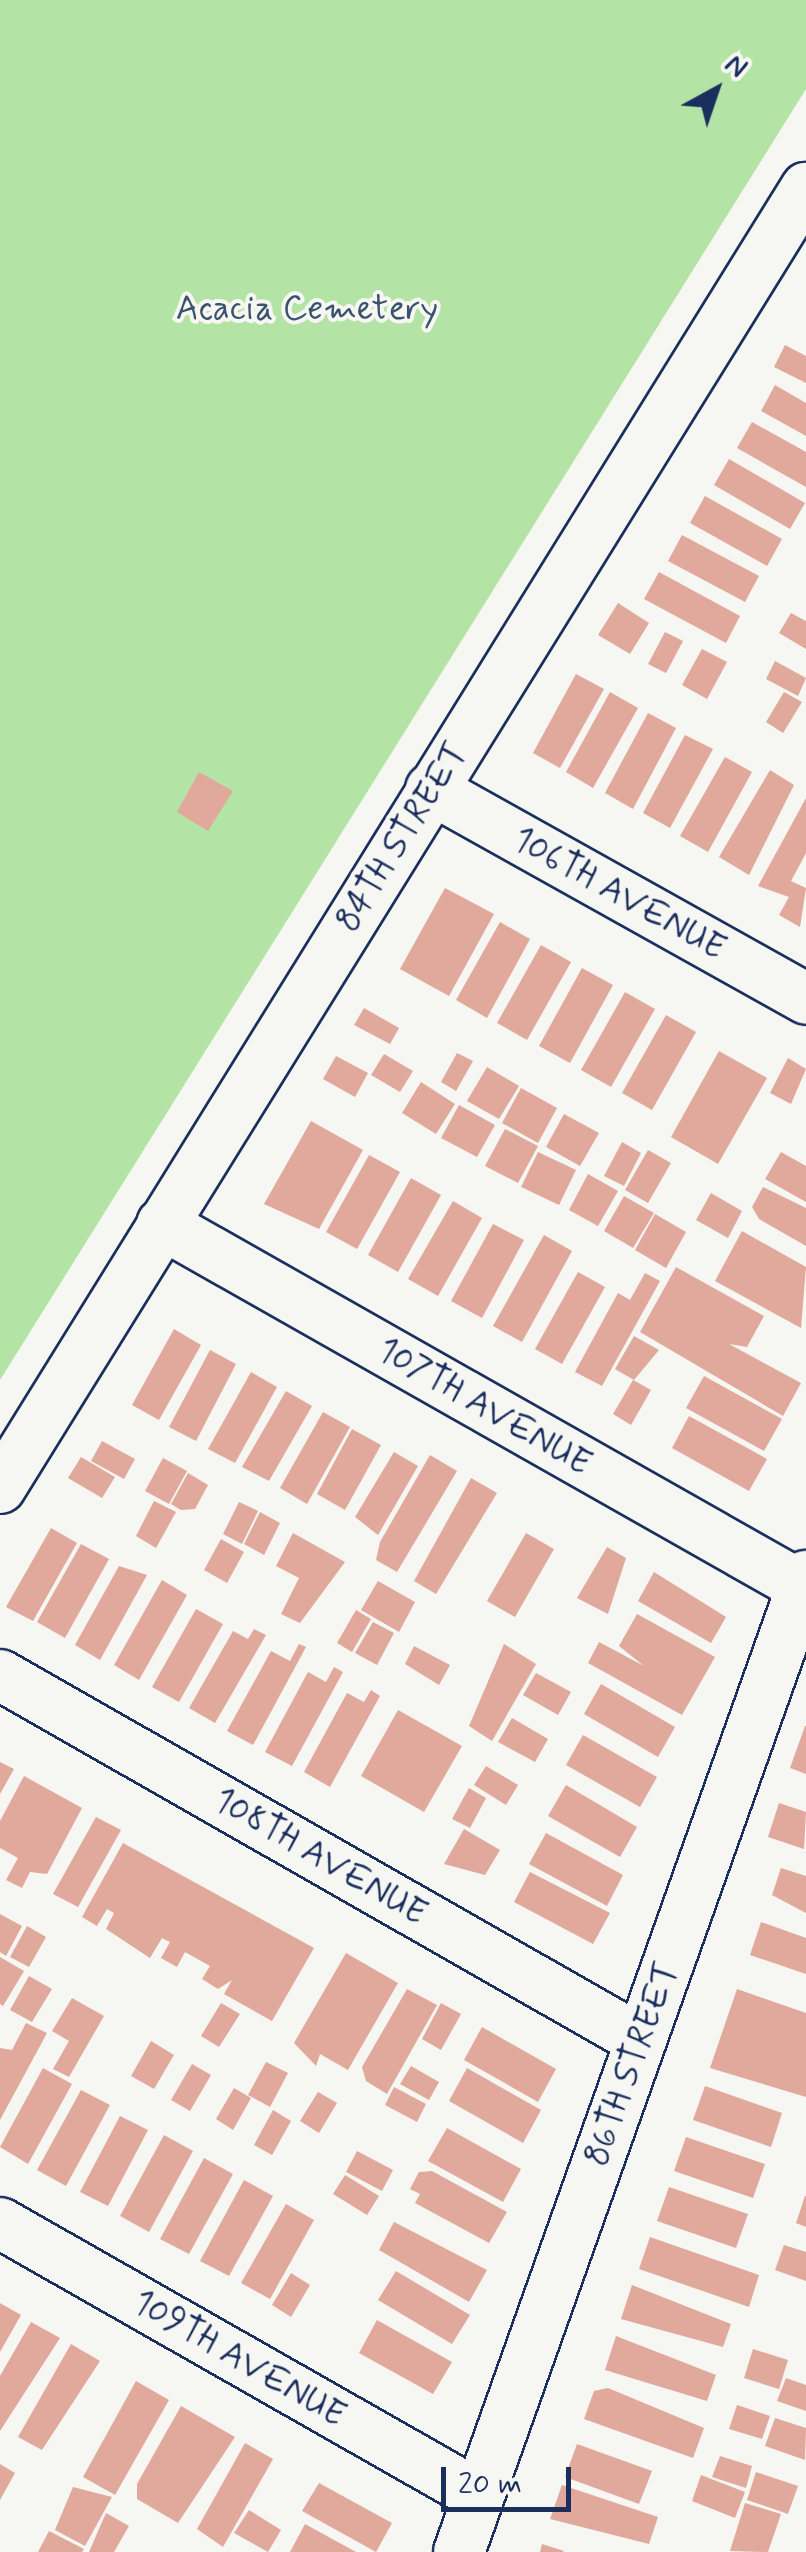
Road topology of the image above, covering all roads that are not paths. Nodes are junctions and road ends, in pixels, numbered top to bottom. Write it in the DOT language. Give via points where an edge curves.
graph roads {
  1 [pos="806,188"];
  2 [pos="431,789"];
  3 [pos="806,999"];
  4 [pos="162,1224"];
  5 [pos="0,1488"];
  6 [pos="805,1584"];
  7 [pos="0,1675"];
  8 [pos="640,2040"];
  9 [pos="0,2223"];
  10 [pos="478,2495"];
  11 [pos="459,2552"];
  1 -- 2 [label="street, 84TH STREET"];
  2 -- 3 [label="street, 106TH AVENUE"];
  2 -- 4 [label="street, 84TH STREET"];
  4 -- 5 [label="street, 84TH STREET"];
  4 -- 6 [label="street, 107TH AVENUE"];
  6 -- 8 [label="street, 86TH STREET"];
  7 -- 8 [label="street, 108TH AVENUE"];
  8 -- 10 [label="street, 86TH STREET"];
  9 -- 10 [label="street, 109TH AVENUE"];
  10 -- 11 [label="street, 86TH STREET"];
}
